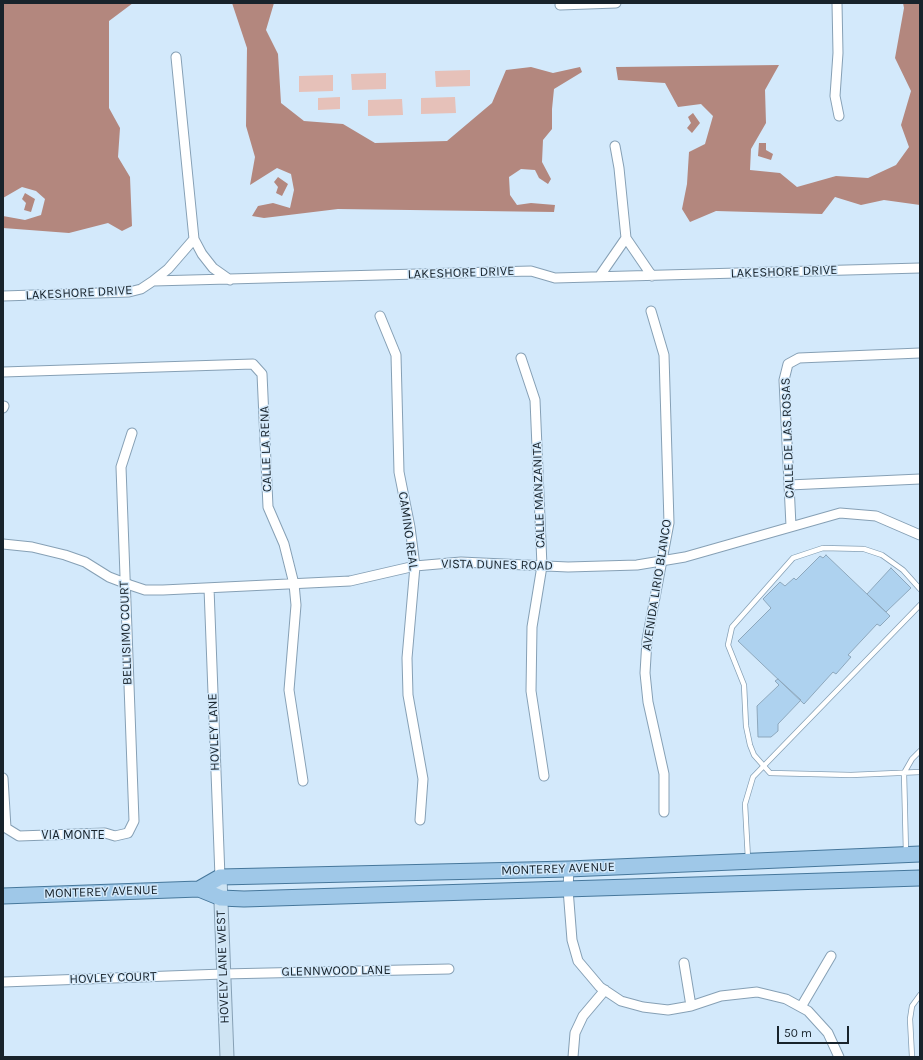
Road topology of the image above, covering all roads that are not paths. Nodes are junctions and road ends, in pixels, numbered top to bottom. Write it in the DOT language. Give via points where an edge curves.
graph roads {
  1 [pos="616,3"];
  2 [pos="837,3"];
  3 [pos="560,5"];
  4 [pos="176,57"];
  5 [pos="839,116"];
  6 [pos="615,146"];
  7 [pos="626,238"];
  8 [pos="194,239"];
  9 [pos="920,268"];
  10 [pos="652,276"];
  11 [pos="599,277"];
  12 [pos="230,280"];
  13 [pos="153,281"];
  14 [pos="3,296"];
  15 [pos="650,311"];
  16 [pos="380,316"];
  17 [pos="920,353"];
  18 [pos="521,358"];
  19 [pos="3,372"];
  20 [pos="132,433"];
  21 [pos="920,479"];
  22 [pos="789,485"];
  23 [pos="791,526"];
  24 [pos="920,535"];
  25 [pos="3,544"];
  26 [pos="663,561"];
  27 [pos="415,566"];
  28 [pos="542,566"];
  29 [pos="124,583"];
  30 [pos="294,584"];
  31 [pos="209,588"];
  32 [pos="920,589"];
  33 [pos="920,605"];
  34 [pos="920,751"];
  35 [pos="764,766"];
  36 [pos="920,772"];
  37 [pos="904,773"];
  38 [pos="544,776"];
  39 [pos="3,778"];
  40 [pos="303,781"];
  41 [pos="664,812"];
  42 [pos="420,820"];
  43 [pos="128,833"];
  44 [pos="913,854"];
  45 [pos="748,862"];
  46 [pos="569,868"];
  47 [pos="220,877"];
  48 [pos="920,878"];
  49 [pos="198,889"];
  50 [pos="568,890"];
  51 [pos="3,896"];
  52 [pos="220,898"];
  53 [pos="832,956"];
  54 [pos="684,962"];
  55 [pos="449,969"];
  56 [pos="223,974"];
  57 [pos="3,982"];
  58 [pos="605,990"];
  59 [pos="920,995"];
  60 [pos="691,1006"];
  61 [pos="801,1007"];
  62 [pos="226,1057"];
  63 [pos="573,1057"];
  64 [pos="839,1057"];
  65 [pos="912,1057"];
  1 -- 3 [label="street"];
  2 -- 5 [label="street" via="838,53 835,96"];
  4 -- 8 [label="street"];
  6 -- 7 [label="street"];
  7 -- 10 [label="street"];
  7 -- 11 [label="street"];
  8 -- 12 [label="street" via="213,268"];
  8 -- 13 [label="street" via="168,269"];
  9 -- 10 [label="street, LAKESHORE DRIVE"];
  10 -- 11 [label="street, LAKESHORE DRIVE"];
  11 -- 12 [label="street, LAKESHORE DRIVE" via="555,278 532,271"];
  12 -- 13 [label="street, LAKESHORE DRIVE"];
  13 -- 14 [label="street, LAKESHORE DRIVE" via="141,289 129,292"];
  15 -- 26 [label="street, AVENIDA LIRIO BLANCO" via="664,355 669,523"];
  16 -- 27 [label="street, CAMINO REAL" via="396,355 399,472"];
  17 -- 22 [label="street, CALLE DE LAS ROSAS" via="799,358 788,364 784,380"];
  18 -- 28 [label="street, CALLE MANZANITA" via="535,400"];
  19 -- 30 [label="street, CALLE LA RENA" via="253,364 262,374 268,508 284,544"];
  20 -- 29 [label="street, BELLISIMO COURT" via="121,467"];
  21 -- 22 [label="street"];
  22 -- 23 [label="street, CALLE DE LAS ROSAS"];
  23 -- 24 [label="street, VISTA DUNES ROAD" via="840,513 876,516"];
  23 -- 26 [label="street, VISTA DUNES ROAD"];
  25 -- 29 [label="street, VISTA DUNES ROAD" via="32,547 65,555 85,562"];
  26 -- 28 [label="street, VISTA DUNES ROAD" via="605,567"];
  26 -- 41 [label="street, AVENIDA LIRIO BLANCO" via="647,640 645,673 648,702 664,774"];
  27 -- 28 [label="street, VISTA DUNES ROAD" via="461,562"];
  27 -- 30 [label="street, VISTA DUNES ROAD" via="350,581"];
  27 -- 42 [label="street, CAMINO REAL" via="407,658 408,694 423,779"];
  28 -- 38 [label="street, CALLE MANZANITA" via="532,627 531,659 533,704"];
  29 -- 31 [label="street, VISTA DUNES ROAD" via="145,590"];
  29 -- 43 [label="street, BELLISIMO COURT" via="134,821"];
  30 -- 31 [label="street, VISTA DUNES ROAD"];
  30 -- 40 [label="street, CALLE LA RENA" via="296,605 289,690"];
  31 -- 47 [label="street, HOVLEY LANE"];
  32 -- 35 [label="lane" via="903,570 882,555 864,548 822,548 793,558 732,627 728,645 744,685 746,726 750,745"];
  33 -- 35 [label="lane"];
  34 -- 37 [label="lane"];
  35 -- 37 [label="lane" via="770,773"];
  35 -- 45 [label="lane" via="753,777 745,804"];
  36 -- 37 [label="lane"];
  37 -- 44 [label="lane"];
  39 -- 43 [label="street, VIA MONTE" via="6,828 19,836 105,833 115,836"];
  44 -- 45 [label="main road, MONTEREY AVENUE"];
  45 -- 46 [label="main road, MONTEREY AVENUE"];
  46 -- 47 [label="main road, MONTEREY AVENUE"];
  46 -- 50 [label="street"];
  47 -- 49 [label="main road, MONTEREY AVENUE"];
  47 -- 52 [label="street, HOVELY LANE WEST"];
  48 -- 50 [label="main road, MONTEREY AVENUE"];
  49 -- 51 [label="main road, MONTEREY AVENUE"];
  49 -- 52 [label="main road, MONTEREY AVENUE"];
  50 -- 52 [label="main road, MONTEREY AVENUE"];
  50 -- 58 [label="street" via="572,940 578,961"];
  52 -- 56 [label="street, HOVELY LANE WEST"];
  53 -- 61 [label="street"];
  54 -- 60 [label="street"];
  55 -- 56 [label="street, GLENNWOOD LANE"];
  56 -- 57 [label="street, HOVLEY COURT"];
  56 -- 62 [label="street, HOVELY LANE WEST"];
  58 -- 60 [label="street" via="621,1001 643,1007 668,1010"];
  58 -- 63 [label="street" via="583,1016 575,1033"];
  59 -- 65 [label="lane" via="912,1006 910,1018"];
  60 -- 61 [label="street" via="721,996 757,992 786,999"];
  61 -- 64 [label="street" via="828,1033"];
}
